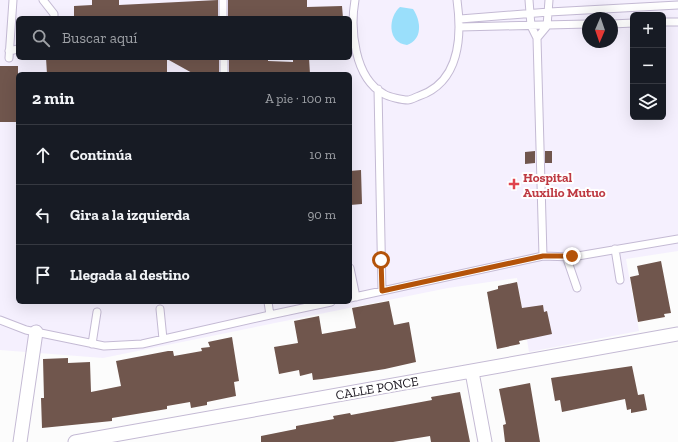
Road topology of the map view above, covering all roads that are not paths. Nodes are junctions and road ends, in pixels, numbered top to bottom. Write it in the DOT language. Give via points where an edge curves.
graph roads {
  1 [pos="13,0"];
  2 [pos="43,0"];
  3 [pos="223,0"];
  4 [pos="355,0"];
  5 [pos="457,0"];
  6 [pos="529,0"];
  7 [pos="549,0"];
  8 [pos="678,5"];
  9 [pos="549,12"];
  10 [pos="530,13"];
  11 [pos="54,16"];
  12 [pos="223,16"];
  13 [pos="460,19"];
  14 [pos="666,22"];
  15 [pos="678,22"];
  16 [pos="630,23"];
  17 [pos="582,24"];
  18 [pos="618,24"];
  19 [pos="531,26"];
  20 [pos="547,26"];
  21 [pos="460,27"];
  22 [pos="537,38"];
  23 [pos="16,50"];
  24 [pos="224,60"];
  25 [pos="224,72"];
  26 [pos="378,89"];
  27 [pos="678,239"];
  28 [pos="615,249"];
  29 [pos="543,256"];
  30 [pos="566,256"];
  31 [pos="620,280"];
  32 [pos="577,288"];
  33 [pos="382,291"];
  34 [pos="353,297"];
  35 [pos="268,304"];
  36 [pos="322,304"];
  37 [pos="160,309"];
  38 [pos="97,312"];
  39 [pos="270,315"];
  40 [pos="0,320"];
  41 [pos="36,332"];
  42 [pos="678,334"];
  43 [pos="163,339"];
  44 [pos="92,344"];
  45 [pos="472,372"];
  46 [pos="20,442"];
  47 [pos="76,442"];
  48 [pos="485,442"];
  1 -- 23 [label="lane" via="9,54"];
  2 -- 11 [label="lane"];
  3 -- 12 [label="lane"];
  4 -- 26 [label="lane" via="352,27 355,48 360,65"];
  5 -- 13 [label="lane"];
  6 -- 10 [label="lane"];
  7 -- 9 [label="lane"];
  8 -- 9 [label="lane"];
  9 -- 10 [label="lane"];
  9 -- 20 [label="lane"];
  10 -- 13 [label="lane"];
  10 -- 19 [label="lane"];
  13 -- 21 [label="lane"];
  14 -- 15 [label="lane"];
  16 -- 18 [label="lane"];
  17 -- 20 [label="lane"];
  19 -- 20 [label="lane"];
  19 -- 21 [label="lane"];
  19 -- 22 [label="lane"];
  20 -- 22 [label="lane"];
  21 -- 26 [label="lane" via="460,42 454,61 445,79 429,92 408,100 384,94"];
  22 -- 29 [label="lane"];
  24 -- 25 [label="lane"];
  26 -- 33 [label="lane"];
  27 -- 28 [label="lane"];
  28 -- 30 [label="lane"];
  28 -- 31 [label="lane"];
  29 -- 30 [label="lane"];
  29 -- 33 [label="lane"];
  30 -- 32 [label="lane"];
  33 -- 34 [label="lane"];
  35 -- 39 [label="lane"];
  36 -- 39 [label="lane"];
  37 -- 43 [label="lane"];
  38 -- 44 [label="lane"];
  39 -- 43 [label="lane"];
  40 -- 41 [label="lane"];
  41 -- 44 [label="lane"];
  41 -- 46 [label="street"];
  42 -- 45 [label="street, CALLE PONCE"];
  43 -- 44 [label="lane" via="142,344"];
  45 -- 47 [label="street, CALLE PONCE"];
  45 -- 48 [label="street"];
}
